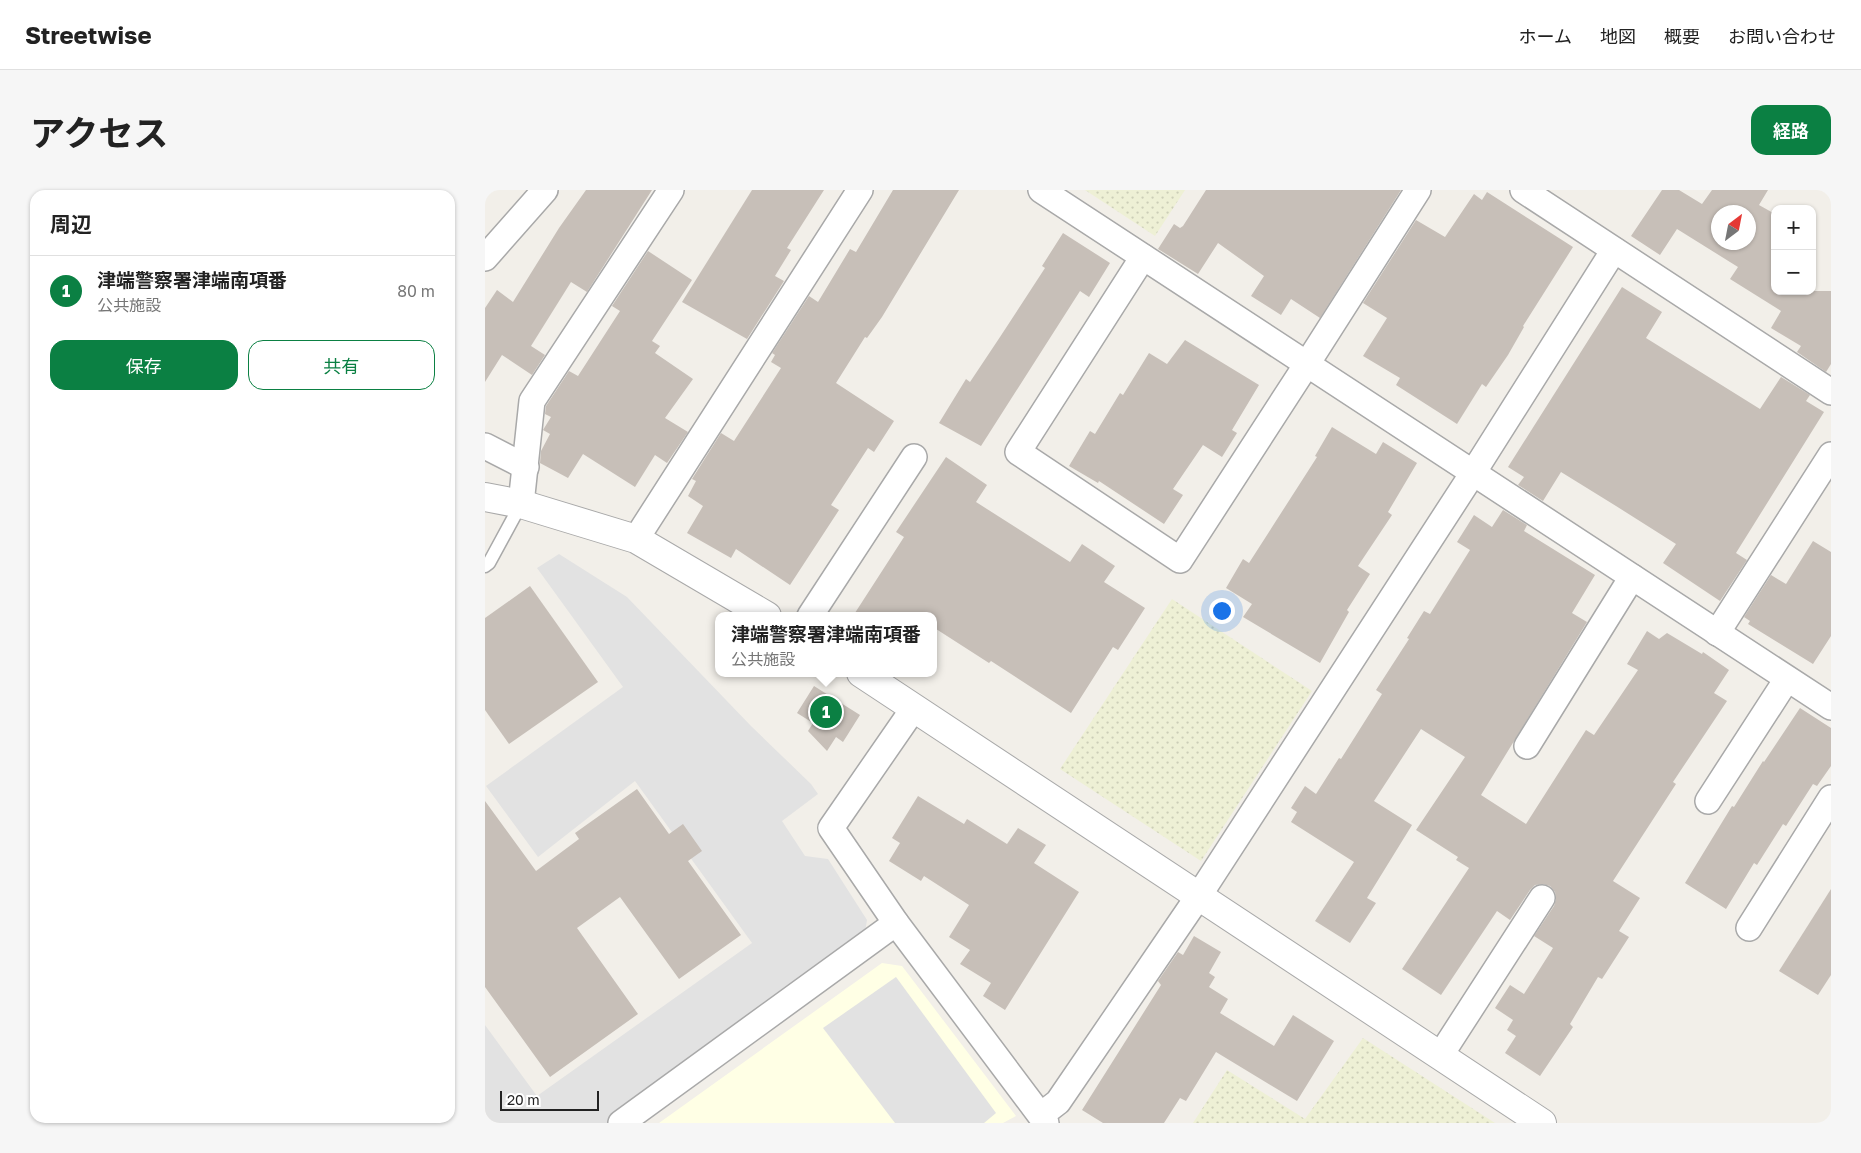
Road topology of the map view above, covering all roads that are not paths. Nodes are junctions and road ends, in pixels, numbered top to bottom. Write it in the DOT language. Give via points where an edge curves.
graph roads {
  1 [pos="545,190"];
  2 [pos="671,190"];
  3 [pos="860,190"];
  4 [pos="1041,190"];
  5 [pos="1418,190"];
  6 [pos="1523,190"];
  7 [pos="1614,250"];
  8 [pos="1143,257"];
  9 [pos="485,258"];
  10 [pos="1307,364"];
  11 [pos="1831,392"];
  12 [pos="485,446"];
  13 [pos="1831,455"];
  14 [pos="914,457"];
  15 [pos="526,467"];
  16 [pos="1473,473"];
  17 [pos="485,497"];
  18 [pos="521,504"];
  19 [pos="636,539"];
  20 [pos="485,566"];
  21 [pos="1633,577"];
  22 [pos="760,612"];
  23 [pos="813,612"];
  24 [pos="1717,633"];
  25 [pos="867,677"];
  26 [pos="1787,679"];
  27 [pos="1831,707"];
  28 [pos="914,708"];
  29 [pos="1527,746"];
  30 [pos="1831,798"];
  31 [pos="1708,801"];
  32 [pos="1198,897"];
  33 [pos="1542,898"];
  34 [pos="896,923"];
  35 [pos="1749,928"];
  36 [pos="1440,1056"];
  37 [pos="1044,1119"];
  38 [pos="621,1123"];
  39 [pos="1542,1123"];
  1 -- 9 [label="street"];
  2 -- 15 [label="street" via="532,401"];
  3 -- 19 [label="street"];
  4 -- 8 [label="street"];
  5 -- 10 [label="street"];
  6 -- 7 [label="street"];
  7 -- 11 [label="street"];
  7 -- 16 [label="street"];
  8 -- 10 [label="street"];
  8 -- 10 [label="street" via="1018,452 1180,560"];
  10 -- 16 [label="street"];
  12 -- 15 [label="street"];
  13 -- 24 [label="street"];
  14 -- 23 [label="street"];
  15 -- 18 [label="street"];
  16 -- 21 [label="street"];
  16 -- 32 [label="street"];
  17 -- 18 [label="street"];
  18 -- 19 [label="street"];
  18 -- 20 [label="lane"];
  19 -- 22 [label="street"];
  21 -- 24 [label="street"];
  21 -- 29 [label="street"];
  24 -- 26 [label="street"];
  25 -- 28 [label="street"];
  26 -- 27 [label="street"];
  26 -- 31 [label="street"];
  28 -- 32 [label="street"];
  28 -- 34 [label="street" via="831,828"];
  30 -- 35 [label="street"];
  32 -- 36 [label="street"];
  32 -- 37 [label="street"];
  33 -- 36 [label="street"];
  34 -- 37 [label="street"];
  34 -- 38 [label="street"];
  36 -- 39 [label="street"];
}
